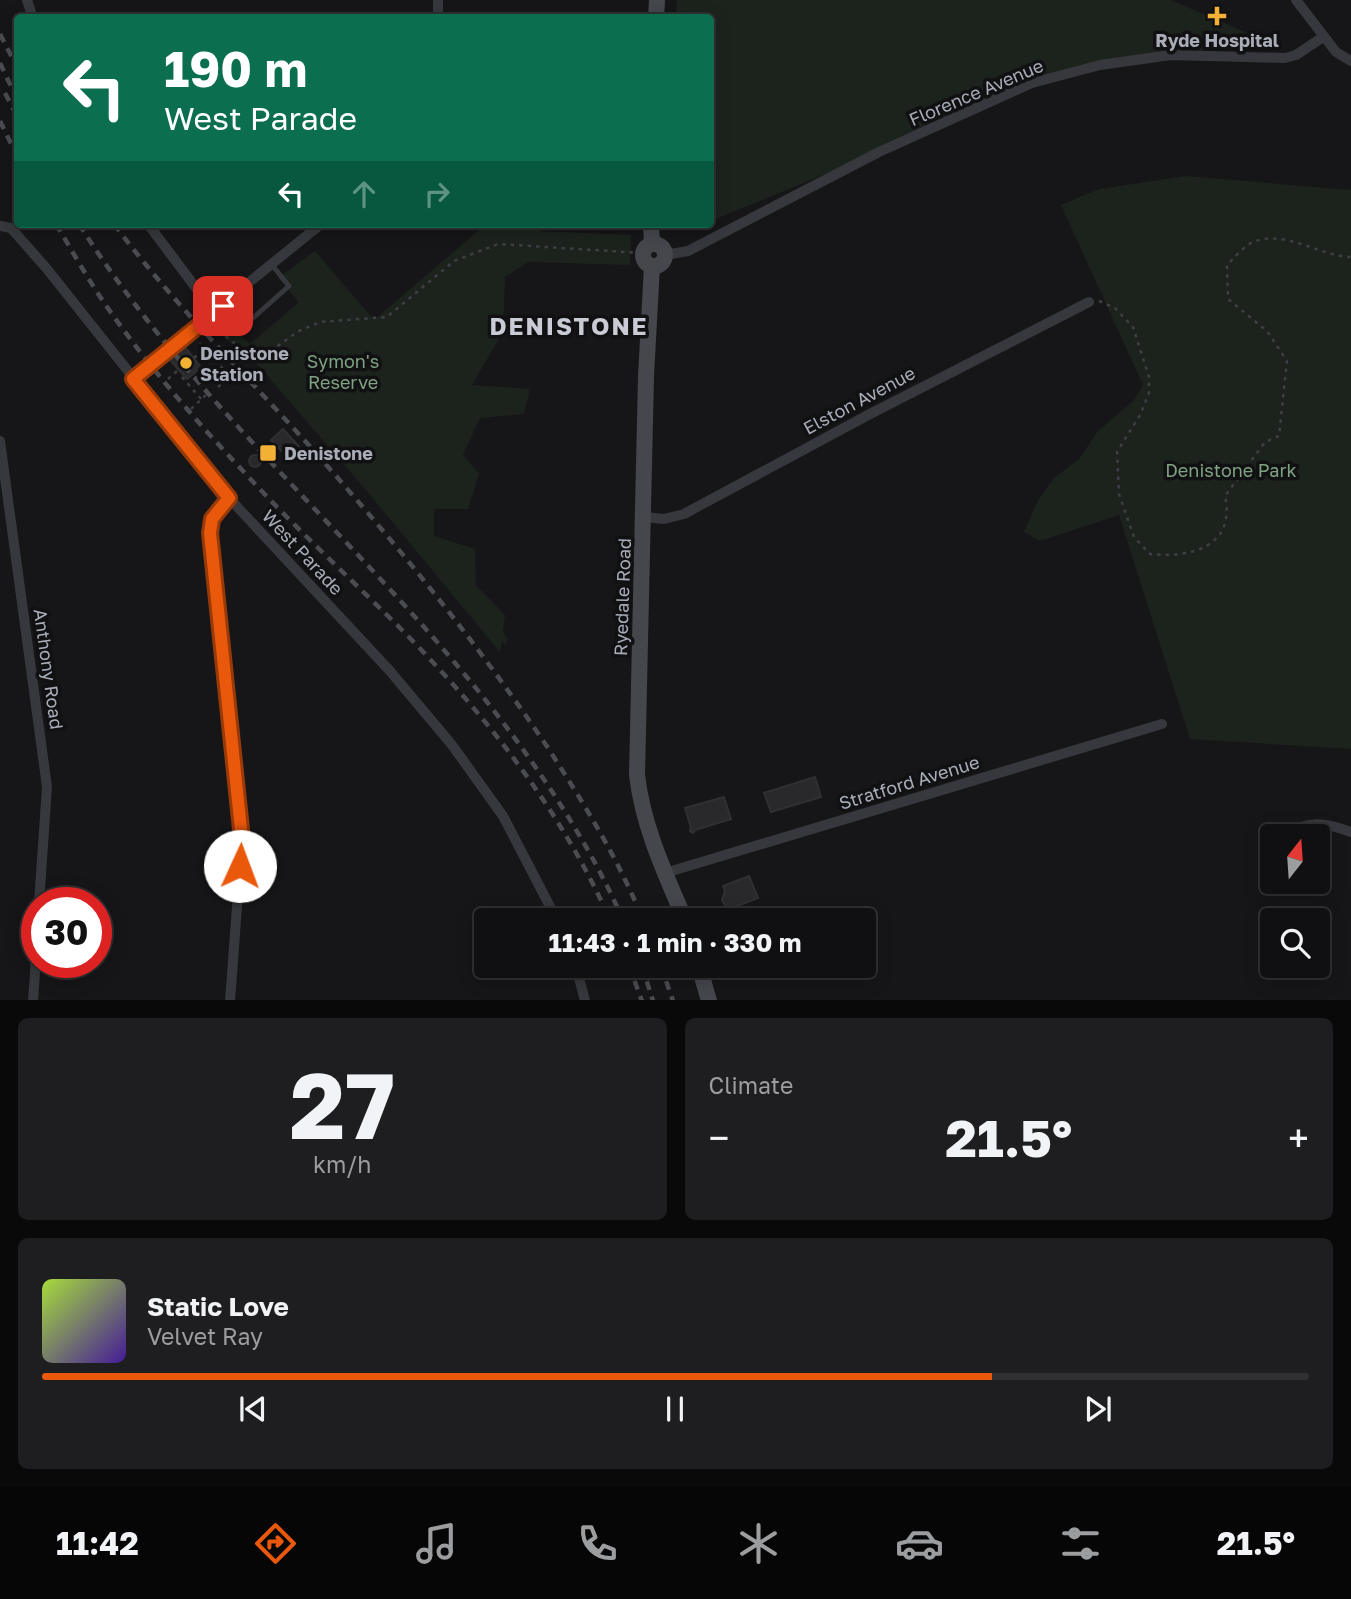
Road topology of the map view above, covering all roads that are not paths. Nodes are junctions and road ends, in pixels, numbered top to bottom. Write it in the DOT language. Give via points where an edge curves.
graph roads {
  1 [pos="1296,0"];
  2 [pos="1322,37"];
  3 [pos="1351,61"];
  4 [pos="0,226"];
  5 [pos="151,228"];
  6 [pos="315,228"];
  7 [pos="651,228"];
  8 [pos="649,254"];
  9 [pos="665,255"];
  10 [pos="272,265"];
  11 [pos="1089,302"];
  12 [pos="214,312"];
  13 [pos="133,379"];
  14 [pos="0,442"];
  15 [pos="229,498"];
  16 [pos="644,517"];
  17 [pos="1162,724"];
  18 [pos="1330,824"];
  19 [pos="1351,832"];
  20 [pos="665,873"];
  21 [pos="41,887"];
  22 [pos="551,908"];
  23 [pos="680,908"];
  24 [pos="35,978"];
  25 [pos="579,978"];
  26 [pos="703,978"];
  27 [pos="33,1000"];
  28 [pos="230,1000"];
  29 [pos="585,1000"];
  30 [pos="709,1000"];
  1 -- 2 [label="street"];
  2 -- 3 [label="street"];
  2 -- 9 [label="street, Florence Avenue" via="1284,58 1171,55 1100,65 1032,83 879,152 688,251"];
  4 -- 13 [label="street, West Parade" via="11,228 47,269"];
  5 -- 12 [label="street"];
  6 -- 10 [label="street"];
  7 -- 8 [label="street, Ryedale Road"];
  8 -- 9 [label="street" via="663,248"];
  8 -- 16 [label="street, Ryedale Road"];
  10 -- 12 [label="street"];
  10 -- 12 [label="lane" via="289,288 245,325"];
  11 -- 16 [label="street, Elston Avenue" via="684,514"];
  12 -- 13 [label="street, bridge"];
  13 -- 15 [label="street, West Parade"];
  14 -- 21 [label="street, Anthony Road" via="47,787"];
  15 -- 22 [label="street, West Parade" via="390,671 452,745 503,816"];
  15 -- 28 [label="street" via="212,519 210,533 242,839"];
  16 -- 20 [label="street, Ryedale Road" via="637,775 647,830"];
  17 -- 20 [label="street, Stratford Avenue"];
  18 -- 19 [label="street"];
  20 -- 23 [label="street, Ryedale Road"];
  24 -- 27 [label="street"];
  25 -- 29 [label="street"];
  26 -- 30 [label="street"];
}
